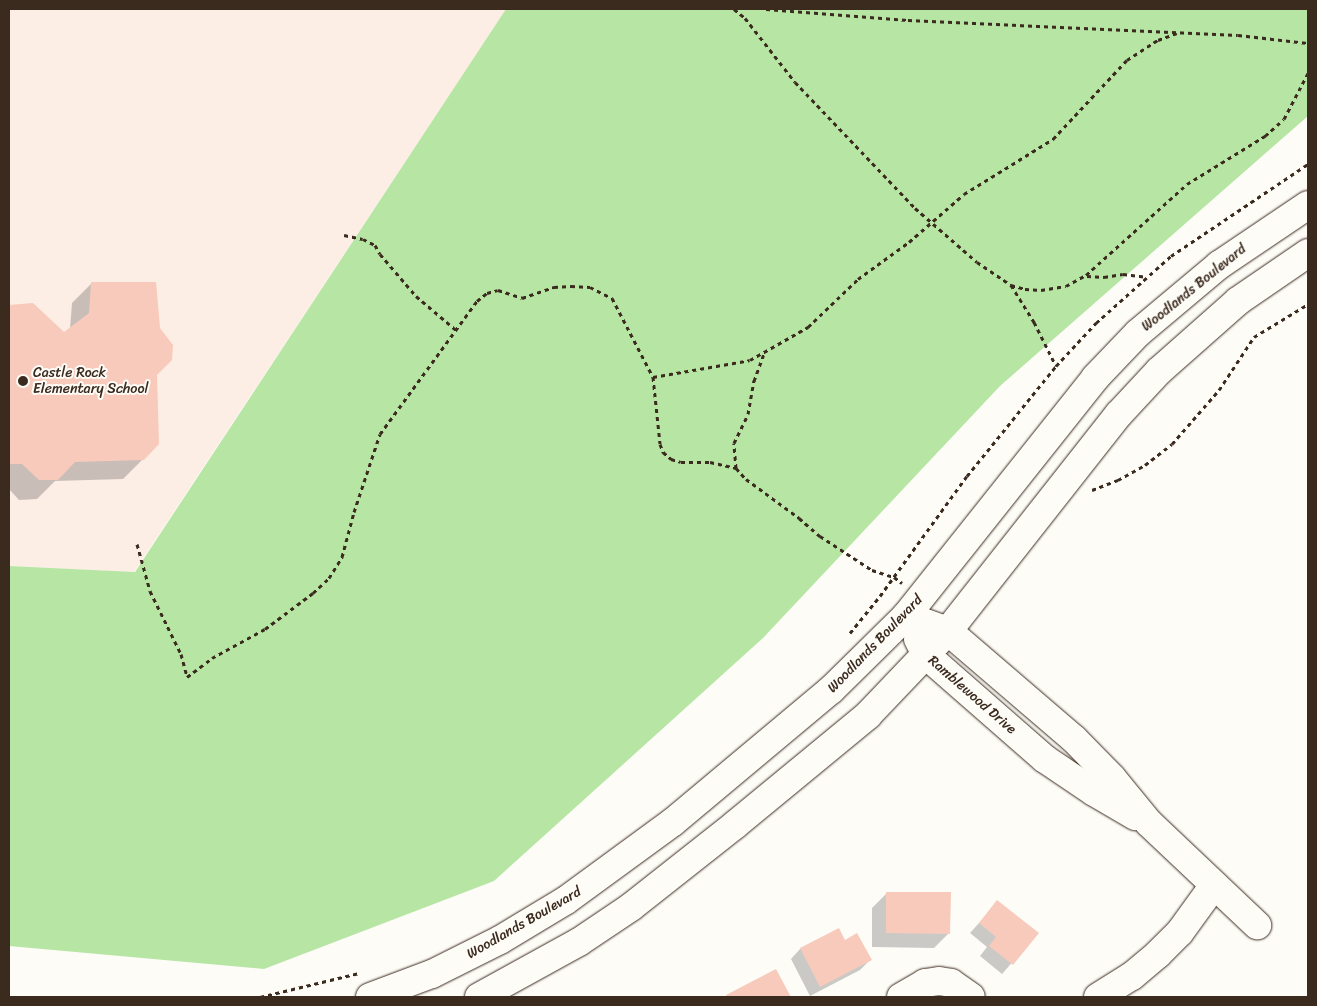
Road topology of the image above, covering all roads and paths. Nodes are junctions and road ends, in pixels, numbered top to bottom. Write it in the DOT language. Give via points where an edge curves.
graph roads {
  1 [pos="734,9"];
  2 [pos="766,9"];
  3 [pos="1177,33"];
  4 [pos="1308,43"];
  5 [pos="1308,73"];
  6 [pos="1308,205"];
  7 [pos="931,223"];
  8 [pos="344,235"];
  9 [pos="1308,253"];
  10 [pos="1086,276"];
  11 [pos="1146,277"];
  12 [pos="1010,285"];
  13 [pos="1308,304"];
  14 [pos="456,330"];
  15 [pos="764,352"];
  16 [pos="1056,366"];
  17 [pos="653,377"];
  18 [pos="736,468"];
  19 [pos="1087,492"];
  20 [pos="137,544"];
  21 [pos="906,616"];
  22 [pos="948,631"];
  23 [pos="847,638"];
  24 [pos="926,655"];
  25 [pos="1148,823"];
  26 [pos="1214,885"];
  27 [pos="1257,925"];
  28 [pos="363,971"];
  29 [pos="260,997"];
  30 [pos="370,997"];
  31 [pos="479,997"];
  32 [pos="901,997"];
  33 [pos="971,997"];
  34 [pos="1098,997"];
  1 -- 7 [label="path" via="749,23 795,82"];
  2 -- 3 [label="path" via="908,20"];
  3 -- 4 [label="path" via="1238,35"];
  3 -- 7 [label="path" via="1158,40 1127,60 1053,139 964,194"];
  5 -- 10 [label="path" via="1284,119 1265,136 1187,184"];
  6 -- 21 [label="street, Woodlands Boulevard" via="1219,265 1138,332 1094,378"];
  7 -- 12 [label="path"];
  7 -- 15 [label="path" via="858,280 808,327"];
  8 -- 14 [label="path" via="363,238 376,245 416,296"];
  9 -- 22 [label="street" via="1238,301 1159,371 1119,414"];
  10 -- 11 [label="path" via="1123,274"];
  10 -- 12 [label="path" via="1066,286 1041,290"];
  12 -- 16 [label="path" via="1034,322"];
  13 -- 19 [label="path" via="1254,337 1219,390 1172,444 1131,473"];
  14 -- 17 [label="path" via="477,301 487,293 498,290 522,298 554,287 590,288 612,298"];
  14 -- 20 [label="path" via="380,434 342,557 329,578 265,629 212,658 188,676 150,591"];
  15 -- 17 [label="path" via="750,360 725,366"];
  15 -- 18 [label="path" via="748,414 734,443"];
  17 -- 18 [label="path" via="663,452 681,462 710,462"];
  18 -- 23 [label="path" via="746,480 820,536 872,570 894,577"];
  21 -- 22 [label="street, Ramblewood Drive"];
  21 -- 24 [label="street, Ramblewood Drive"];
  21 -- 30 [label="street, Woodlands Boulevard" via="831,690 674,822 565,901 500,940 432,974"];
  22 -- 24 [label="street"];
  22 -- 25 [label="street, Ramblewood Drive" via="1074,739 1112,778"];
  24 -- 25 [label="street, Ramblewood Drive" via="1045,759"];
  24 -- 31 [label="street" via="868,714 632,906 579,942"];
  25 -- 26 [label="street, Ramblewood Drive"];
  26 -- 27 [label="street, Ramblewood Drive"];
  26 -- 34 [label="street" via="1180,932 1158,954 1132,976"];
  28 -- 29 [label="path"];
  32 -- 33 [label="street" via="925,983 939,981 951,983"];
}
